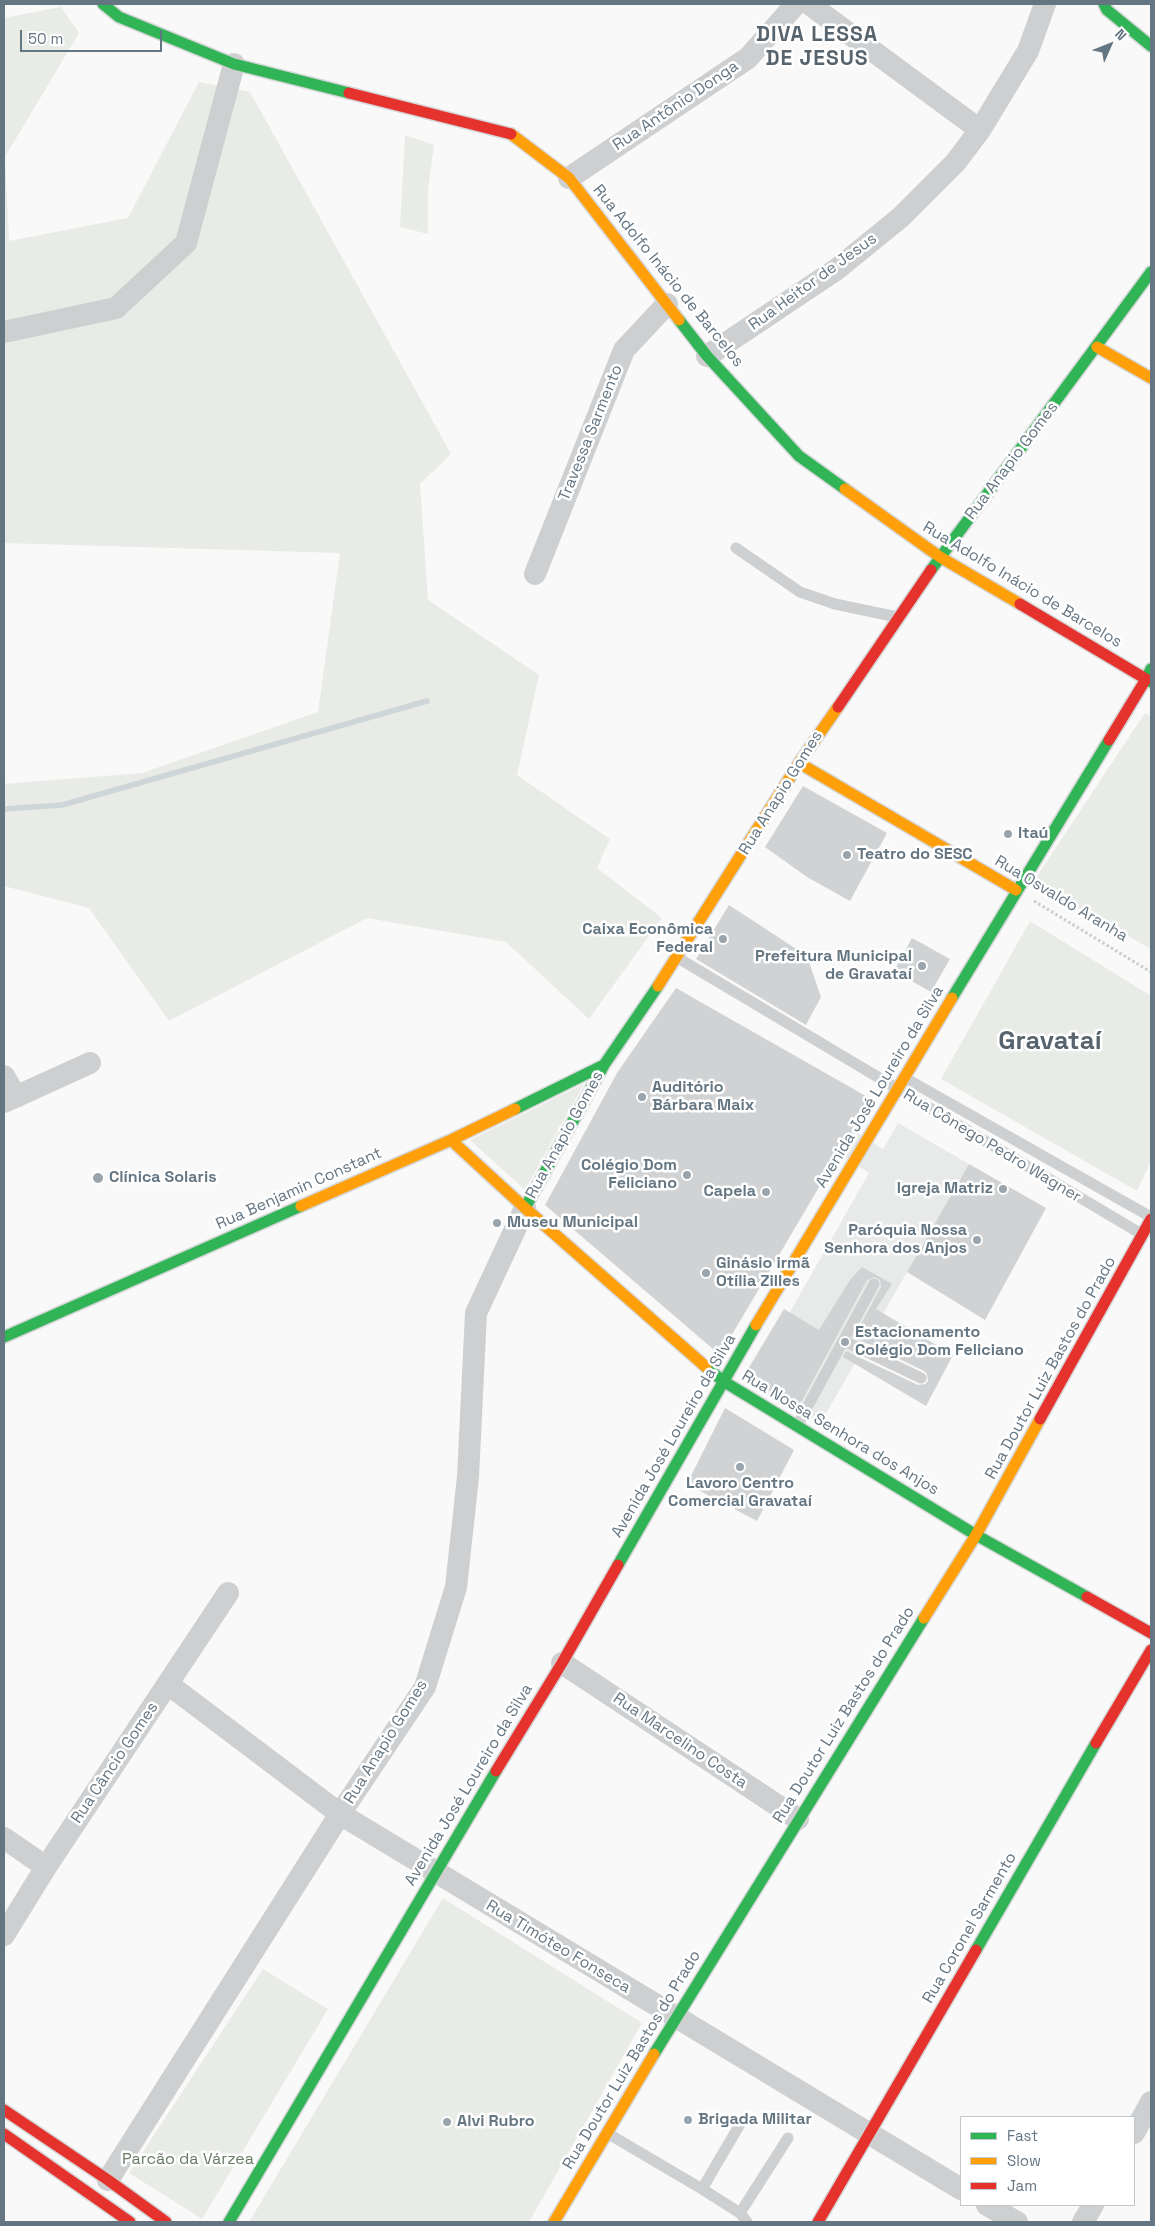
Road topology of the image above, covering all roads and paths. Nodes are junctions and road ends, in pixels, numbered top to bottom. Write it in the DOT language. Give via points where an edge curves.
graph roads {
  1 [pos="103,4"];
  2 [pos="796,4"];
  3 [pos="809,4"];
  4 [pos="1045,4"];
  5 [pos="1104,4"];
  6 [pos="1151,46"];
  7 [pos="234,64"];
  8 [pos="980,130"];
  9 [pos="569,178"];
  10 [pos="1151,272"];
  11 [pos="667,304"];
  12 [pos="4,332"];
  13 [pos="1097,347"];
  14 [pos="708,356"];
  15 [pos="1151,378"];
  16 [pos="736,548"];
  17 [pos="940,557"];
  18 [pos="535,574"];
  19 [pos="898,617"];
  20 [pos="1149,676"];
  21 [pos="799,763"];
  22 [pos="1016,890"];
  23 [pos="678,958"];
  24 [pos="1151,972"];
  25 [pos="90,1062"];
  26 [pos="604,1065"];
  27 [pos="4,1076"];
  28 [pos="905,1078"];
  29 [pos="898,1090"];
  30 [pos="10,1099"];
  31 [pos="451,1140"];
  32 [pos="525,1208"];
  33 [pos="1149,1228"];
  34 [pos="874,1284"];
  35 [pos="4,1337"];
  36 [pos="844,1341"];
  37 [pos="921,1378"];
  38 [pos="723,1381"];
  39 [pos="797,1426"];
  40 [pos="976,1536"];
  41 [pos="228,1592"];
  42 [pos="1151,1633"];
  43 [pos="1151,1650"];
  44 [pos="562,1663"];
  45 [pos="168,1684"];
  46 [pos="340,1814"];
  47 [pos="798,1819"];
  48 [pos="4,1838"];
  49 [pos="46,1867"];
  50 [pos="434,1873"];
  51 [pos="4,1935"];
  52 [pos="676,2018"];
  53 [pos="1151,2102"];
  54 [pos="4,2110"];
  55 [pos="743,2119"];
  56 [pos="1135,2131"];
  57 [pos="607,2133"];
  58 [pos="4,2134"];
  59 [pos="868,2134"];
  60 [pos="788,2138"];
  61 [pos="108,2180"];
  62 [pos="702,2188"];
  63 [pos="960,2188"];
  64 [pos="989,2206"];
  65 [pos="1092,2206"];
  66 [pos="744,2218"];
  67 [pos="130,2222"];
  68 [pos="166,2222"];
  69 [pos="229,2222"];
  70 [pos="554,2222"];
  71 [pos="818,2222"];
  72 [pos="1017,2222"];
  73 [pos="1083,2222"];
  1 -- 7 [label="street, Rua Adolfo Inácio de Barcelos" via="119,17"];
  2 -- 9 [label="street, Rua Antônio Donga" via="748,58"];
  3 -- 8 [label="street"];
  4 -- 8 [label="street, Rua Heitor de Jesus" via="1028,51"];
  5 -- 6 [label="street"];
  7 -- 9 [label="street, Rua Adolfo Inácio de Barcelos" via="510,134"];
  7 -- 12 [label="street" via="186,243 116,308"];
  8 -- 14 [label="street, Rua Heitor de Jesus" via="955,163 901,217 837,268"];
  9 -- 11 [label="street, Rua Adolfo Inácio de Barcelos"];
  10 -- 13 [label="street, Rua Anapio Gomes"];
  11 -- 14 [label="street, Rua Adolfo Inácio de Barcelos"];
  11 -- 18 [label="street, Travessa Sarmento" via="624,350"];
  13 -- 15 [label="street"];
  13 -- 17 [label="street, Rua Anapio Gomes"];
  14 -- 17 [label="street, Rua Adolfo Inácio de Barcelos" via="798,456"];
  16 -- 19 [label="lane" via="800,592 834,604"];
  17 -- 19 [label="street, Rua Anapio Gomes"];
  17 -- 20 [label="street, Rua Adolfo Inácio de Barcelos"];
  19 -- 21 [label="street, Rua Anapio Gomes"];
  20 -- 22 [label="street, Avenida José Loureiro da Silva"];
  21 -- 22 [label="street, Rua Osvaldo Aranha"];
  21 -- 23 [label="street, Rua Anapio Gomes"];
  22 -- 24 [label="path, Rua Osvaldo Aranha"];
  22 -- 28 [label="street, Avenida José Loureiro da Silva"];
  23 -- 26 [label="street, Rua Anapio Gomes"];
  23 -- 29 [label="lane, Rua Cônego Pedro Wagner"];
  25 -- 30 [label="street"];
  26 -- 31 [label="street, Rua Benjamin Constant"];
  26 -- 32 [label="street, Rua Anapio Gomes"];
  27 -- 30 [label="street"];
  28 -- 29 [label="street, Avenida José Loureiro da Silva"];
  28 -- 33 [label="lane, Rua Cônego Pedro Wagner"];
  29 -- 33 [label="lane, Rua Cônego Pedro Wagner"];
  29 -- 38 [label="street, Avenida José Loureiro da Silva"];
  31 -- 32 [label="street, Rua Nossa Senhora dos Anjos"];
  31 -- 35 [label="street, Rua Benjamin Constant"];
  32 -- 38 [label="street, Rua Nossa Senhora dos Anjos"];
  32 -- 46 [label="street, Rua Anapio Gomes" via="476,1313 468,1477 456,1587 425,1687"];
  33 -- 40 [label="street, Rua Doutor Luiz Bastos do Prado"];
  34 -- 36 [label="lane"];
  36 -- 37 [label="lane"];
  36 -- 39 [label="lane"];
  38 -- 39 [label="street, Rua Nossa Senhora dos Anjos"];
  38 -- 44 [label="street, Avenida José Loureiro da Silva"];
  39 -- 40 [label="street, Rua Nossa Senhora dos Anjos"];
  40 -- 42 [label="street, Rua Nossa Senhora dos Anjos"];
  40 -- 47 [label="street, Rua Doutor Luiz Bastos do Prado"];
  41 -- 45 [label="street, Rua Câncio Gomes"];
  43 -- 59 [label="street, Rua Coronel Sarmento"];
  44 -- 47 [label="street, Rua Marcelino Costa"];
  44 -- 50 [label="street, Avenida José Loureiro da Silva"];
  45 -- 46 [label="street, Rua Timóteo Fonseca"];
  45 -- 49 [label="street, Rua Câncio Gomes"];
  46 -- 50 [label="street, Rua Timóteo Fonseca"];
  46 -- 61 [label="street, Rua Anapio Gomes"];
  47 -- 52 [label="street, Rua Doutor Luiz Bastos do Prado"];
  48 -- 49 [label="street"];
  49 -- 51 [label="street, Rua Câncio Gomes"];
  50 -- 52 [label="street, Rua Timóteo Fonseca"];
  50 -- 69 [label="street, Avenida José Loureiro da Silva"];
  52 -- 57 [label="street, Rua Doutor Luiz Bastos do Prado"];
  52 -- 59 [label="street, Rua Timóteo Fonseca"];
  53 -- 56 [label="street"];
  54 -- 61 [label="street"];
  55 -- 62 [label="lane"];
  57 -- 62 [label="lane"];
  57 -- 70 [label="street, Rua Doutor Luiz Bastos do Prado"];
  58 -- 67 [label="street"];
  59 -- 63 [label="street, Rua Timóteo Fonseca"];
  59 -- 71 [label="street, Rua Coronel Sarmento"];
  60 -- 66 [label="lane"];
  61 -- 68 [label="street"];
  62 -- 66 [label="lane"];
  64 -- 72 [label="street"];
  65 -- 73 [label="street"];
}
